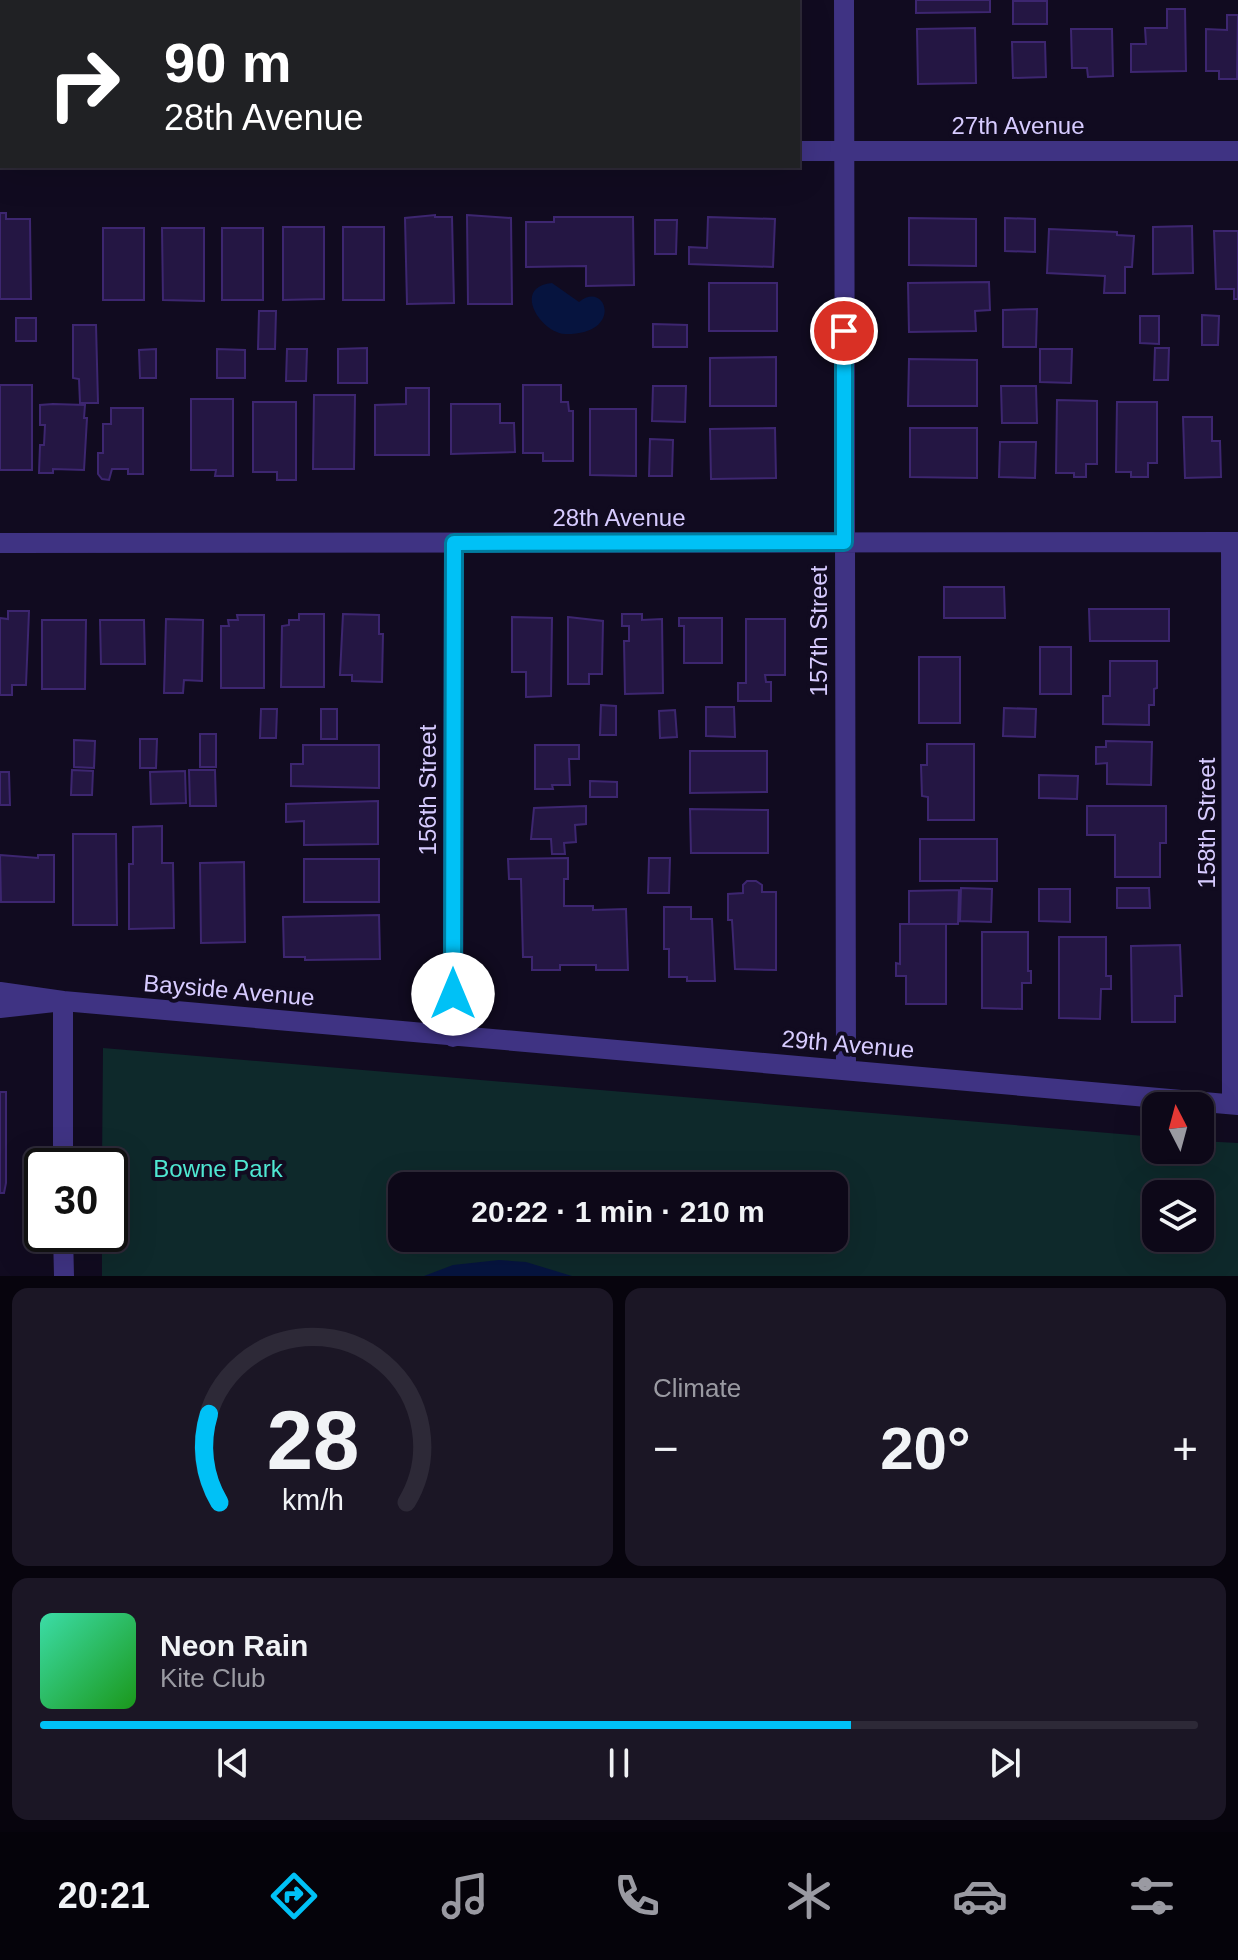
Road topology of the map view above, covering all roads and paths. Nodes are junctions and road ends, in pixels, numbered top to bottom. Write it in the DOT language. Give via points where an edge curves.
graph roads {
  1 [pos="844,0"];
  2 [pos="800,151"];
  3 [pos="844,151"];
  4 [pos="1238,151"];
  5 [pos="844,542"];
  6 [pos="1235,542"];
  7 [pos="0,543"];
  8 [pos="454,543"];
  9 [pos="0,992"];
  10 [pos="63,1001"];
  11 [pos="0,1008"];
  12 [pos="453,1037"];
  13 [pos="846,1070"];
  14 [pos="1235,1104"];
  15 [pos="63,1148"];
  16 [pos="63,1252"];
  17 [pos="64,1276"];
  1 -- 3 [label="street, 157th Street"];
  2 -- 3 [label="street, 27th Avenue"];
  3 -- 4 [label="street, 27th Avenue"];
  3 -- 5 [label="street, 157th Street"];
  5 -- 6 [label="street, 28th Avenue"];
  5 -- 8 [label="street, 28th Avenue"];
  5 -- 13 [label="street, 157th Street"];
  6 -- 14 [label="street, 158th Street"];
  7 -- 8 [label="street, 28th Avenue"];
  8 -- 12 [label="street, 156th Street"];
  9 -- 10 [label="street"];
  10 -- 11 [label="street, Bayside Avenue"];
  10 -- 12 [label="street, Bayside Avenue"];
  10 -- 15 [label="street"];
  12 -- 13 [label="street, 29th Avenue"];
  13 -- 14 [label="street, 29th Avenue"];
  16 -- 17 [label="street"];
}
